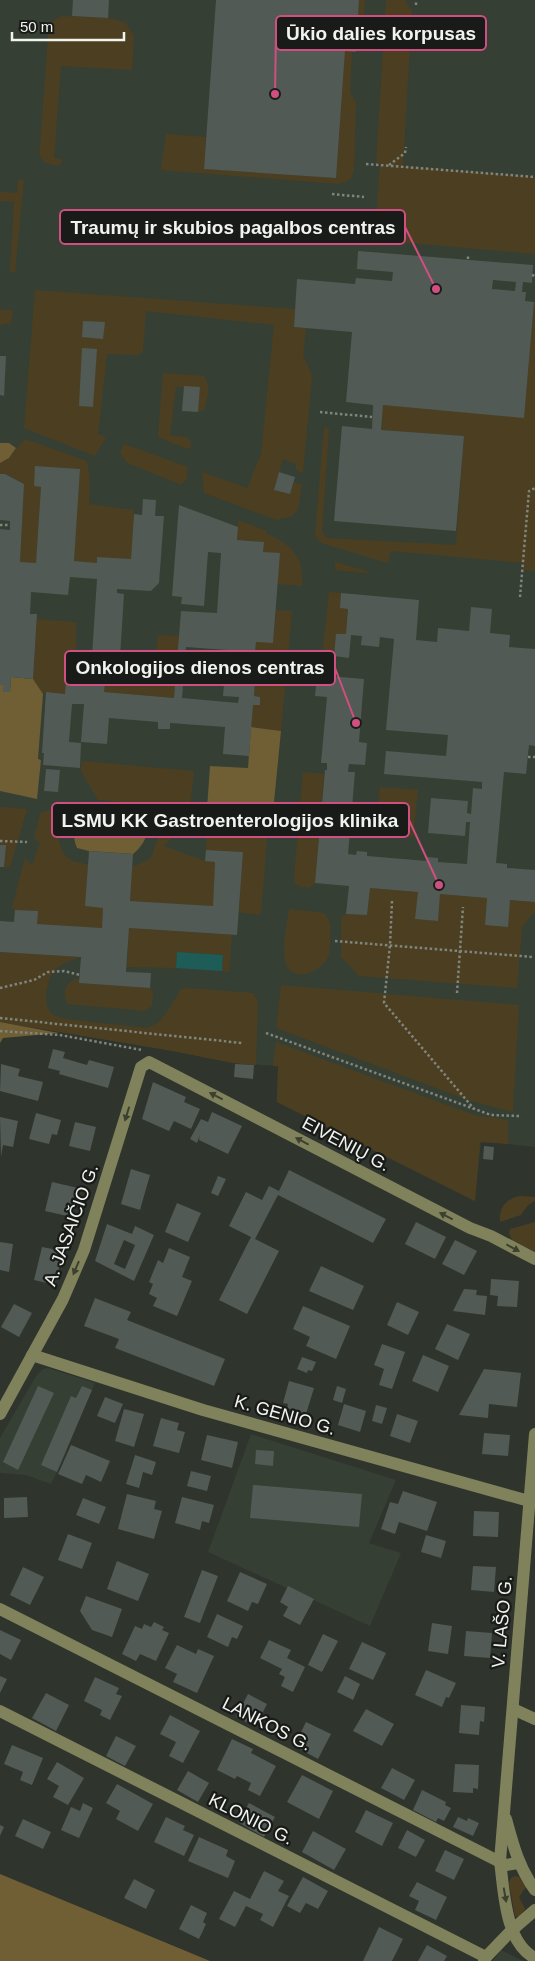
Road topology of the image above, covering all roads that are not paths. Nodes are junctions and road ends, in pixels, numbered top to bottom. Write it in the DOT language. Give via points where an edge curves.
graph roads {
  1 [pos="141,1067"];
  2 [pos="535,1259"];
  3 [pos="32,1355"];
  4 [pos="0,1414"];
  5 [pos="535,1434"];
  6 [pos="530,1502"];
  7 [pos="0,1609"];
  8 [pos="513,1709"];
  9 [pos="0,1711"];
  10 [pos="535,1719"];
  11 [pos="504,1812"];
  12 [pos="500,1861"];
  13 [pos="518,1863"];
  14 [pos="535,1890"];
  15 [pos="535,1910"];
  16 [pos="512,1930"];
  17 [pos="535,1958"];
  18 [pos="485,1959"];
  1 -- 2 [label="street, EIVENIŲ G." via="149,1062"];
  1 -- 3 [label="street, A. JASAIČIO G., one-way" via="84,1250 63,1299"];
  3 -- 4 [label="street, A. JASAIČIO G."];
  3 -- 6 [label="street, K. GENIO G." via="203,1410"];
  5 -- 6 [label="street, V. LAŠO G."];
  6 -- 8 [label="street, V. LAŠO G."];
  7 -- 12 [label="street, LANKOS G."];
  8 -- 10 [label="street"];
  8 -- 11 [label="street, V. LAŠO G."];
  9 -- 18 [label="street, KLONIO G."];
  11 -- 12 [label="street, V. LAŠO G."];
  11 -- 13 [label="street, V. LAŠO G."];
  12 -- 13 [label="street, LANKOS G." via="506,1865"];
  12 -- 16 [label="street, V. LAŠO G., one-way"];
  13 -- 14 [label="street, V. LAŠO G."];
  15 -- 16 [label="street"];
  16 -- 17 [label="street, V. LAŠO G." via="517,1941"];
  16 -- 18 [label="street"];
}
